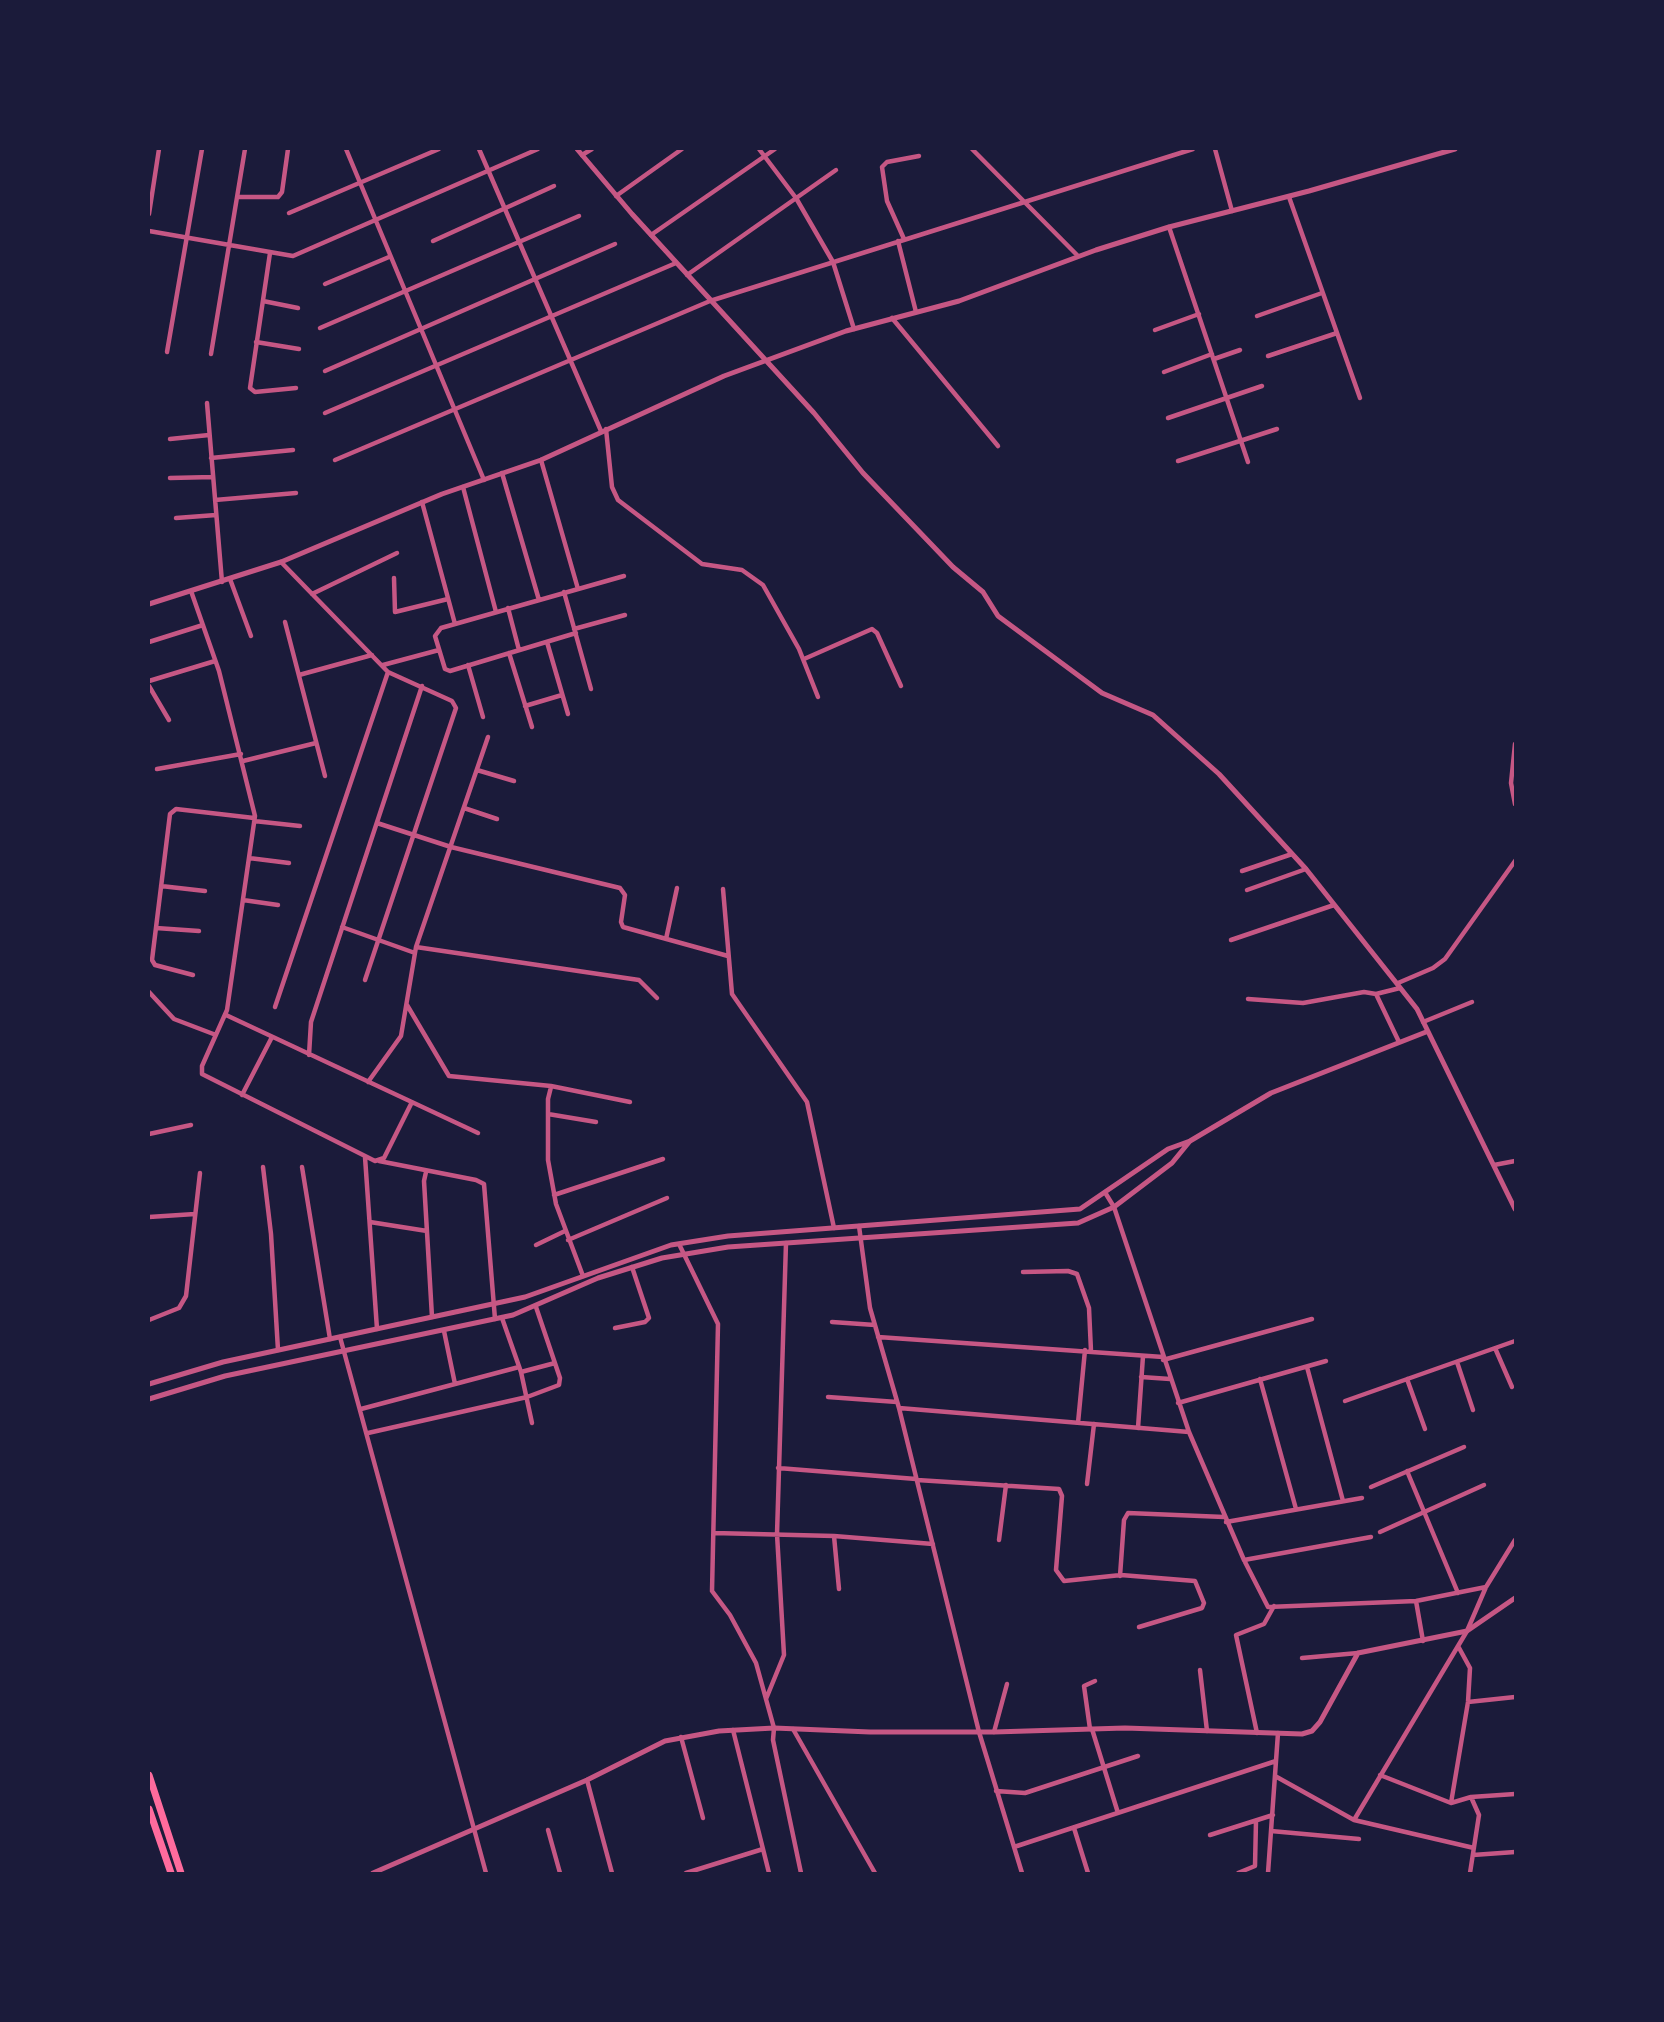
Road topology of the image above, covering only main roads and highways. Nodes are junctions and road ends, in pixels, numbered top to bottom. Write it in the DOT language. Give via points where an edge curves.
graph roads {
  1 [pos="149,1775"];
  2 [pos="149,1809"];
  3 [pos="171,1873"];
  4 [pos="181,1873"];
  1 -- 4 [label="highway"];
  2 -- 3 [label="highway"];
}
